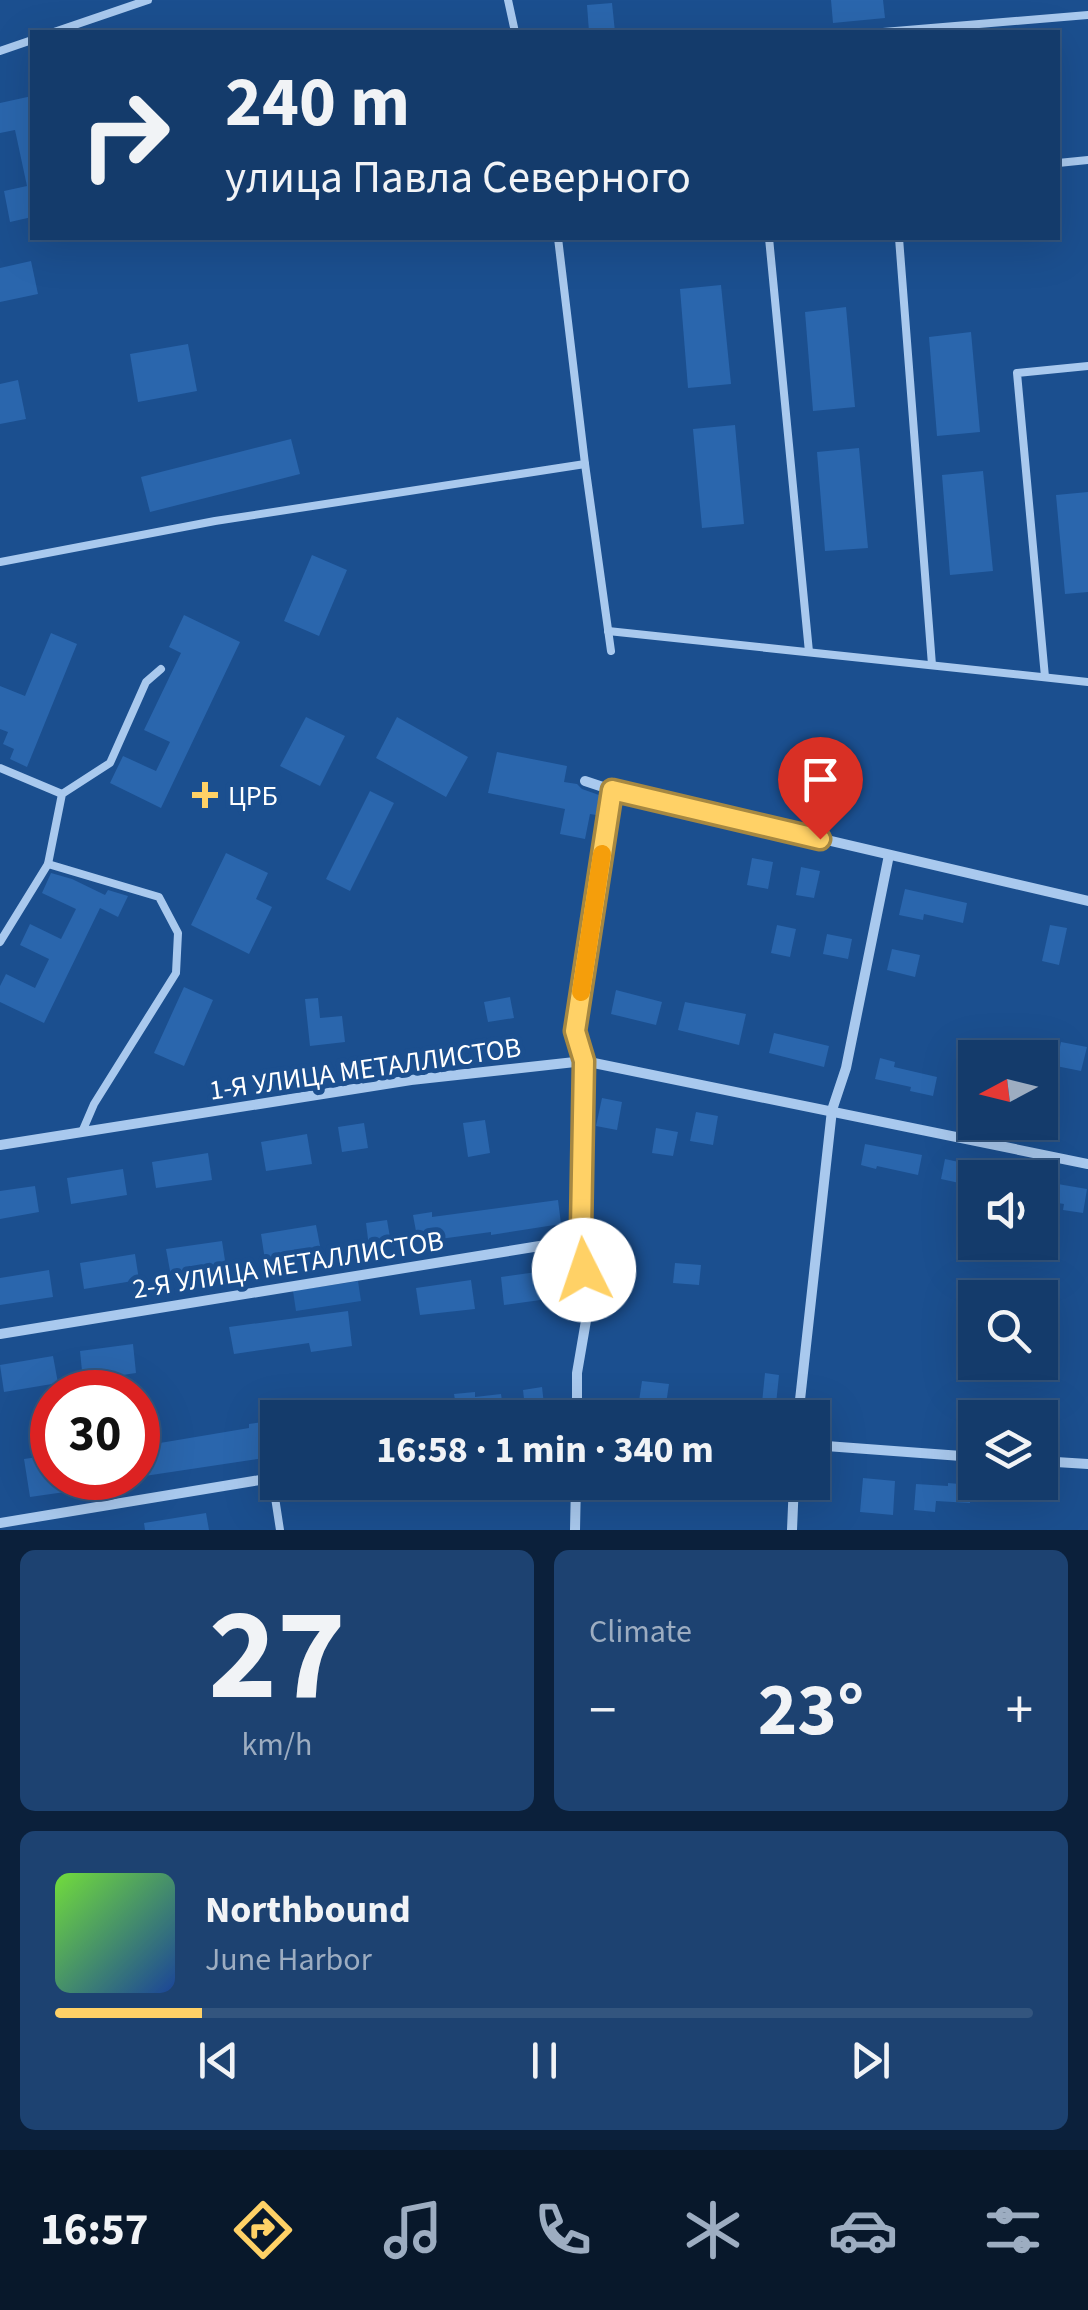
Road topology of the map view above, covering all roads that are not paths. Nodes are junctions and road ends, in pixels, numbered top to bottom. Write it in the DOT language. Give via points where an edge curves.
graph roads {
  1 [pos="148,0"];
  2 [pos="508,0"];
  3 [pos="1088,14"];
  4 [pos="60,30"];
  5 [pos="515,30"];
  6 [pos="907,30"];
  7 [pos="30,41"];
  8 [pos="0,51"];
  9 [pos="1088,160"];
  10 [pos="1060,163"];
  11 [pos="558,240"];
  12 [pos="770,240"];
  13 [pos="899,240"];
  14 [pos="1088,366"];
  15 [pos="584,464"];
  16 [pos="0,562"];
  17 [pos="608,631"];
  18 [pos="611,651"];
  19 [pos="809,652"];
  20 [pos="932,665"];
  21 [pos="161,669"];
  22 [pos="1046,677"];
  23 [pos="1088,682"];
  24 [pos="0,768"];
  25 [pos="585,781"];
  26 [pos="612,790"];
  27 [pos="62,794"];
  28 [pos="889,855"];
  29 [pos="48,864"];
  30 [pos="1088,901"];
  31 [pos="0,942"];
  32 [pos="584,1061"];
  33 [pos="832,1110"];
  34 [pos="82,1132"];
  35 [pos="0,1145"];
  36 [pos="1088,1164"];
  37 [pos="581,1230"];
  38 [pos="0,1334"];
  39 [pos="577,1400"];
  40 [pos="800,1400"];
  41 [pos="830,1446"];
  42 [pos="958,1455"];
  43 [pos="1058,1462"];
  44 [pos="1088,1464"];
  45 [pos="260,1480"];
  46 [pos="277,1500"];
  47 [pos="576,1500"];
  48 [pos="793,1500"];
  49 [pos="0,1523"];
  50 [pos="280,1530"];
  51 [pos="575,1530"];
  52 [pos="792,1530"];
  1 -- 4 [label="lane"];
  2 -- 5 [label="lane"];
  3 -- 6 [label="lane"];
  7 -- 8 [label="lane"];
  9 -- 10 [label="lane"];
  11 -- 15 [label="lane"];
  12 -- 19 [label="lane"];
  13 -- 20 [label="lane"];
  14 -- 22 [label="lane" via="1017,373"];
  15 -- 16 [label="lane"];
  15 -- 17 [label="lane"];
  17 -- 18 [label="lane"];
  17 -- 19 [label="lane"];
  19 -- 20 [label="lane"];
  20 -- 22 [label="lane"];
  21 -- 27 [label="lane" via="146,682 110,763"];
  22 -- 23 [label="lane"];
  24 -- 27 [label="lane"];
  25 -- 26 [label="street"];
  26 -- 28 [label="street"];
  26 -- 32 [label="street" via="575,1031"];
  27 -- 29 [label="lane"];
  28 -- 30 [label="street"];
  28 -- 33 [label="street"];
  29 -- 31 [label="lane"];
  29 -- 34 [label="lane" via="160,897 178,933 176,973"];
  32 -- 33 [label="street, 1-Я УЛИЦА МЕТАЛЛИСТОВ"];
  32 -- 34 [label="street, 1-Я УЛИЦА МЕТАЛЛИСТОВ" via="411,1080"];
  32 -- 37 [label="street"];
  33 -- 36 [label="street, 1-Я УЛИЦА МЕТАЛЛИСТОВ"];
  33 -- 40 [label="street"];
  34 -- 35 [label="street, 1-Я УЛИЦА МЕТАЛЛИСТОВ"];
  37 -- 38 [label="street, 2-Я УЛИЦА МЕТАЛЛИСТОВ" via="552,1244"];
  37 -- 39 [label="street" via="588,1309"];
  41 -- 42 [label="street"];
  43 -- 44 [label="street"];
  45 -- 49 [label="street"];
  46 -- 50 [label="lane"];
  47 -- 51 [label="street"];
  48 -- 52 [label="street"];
}
